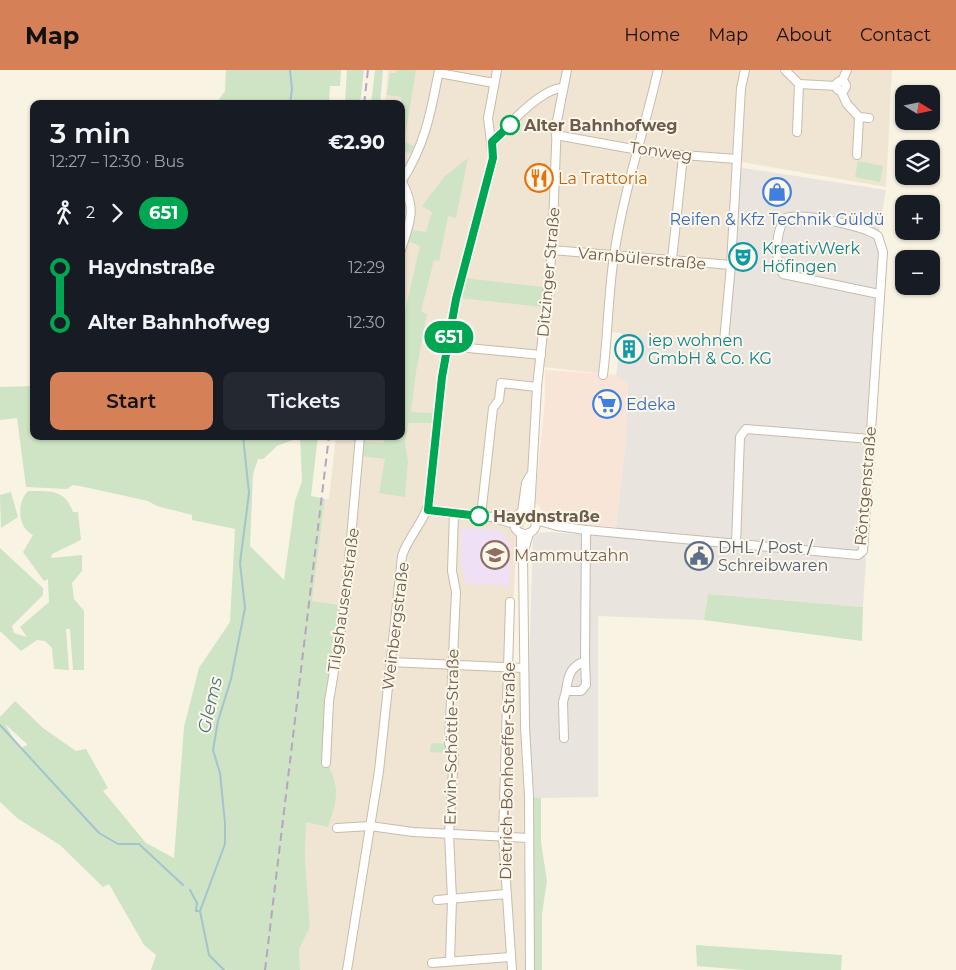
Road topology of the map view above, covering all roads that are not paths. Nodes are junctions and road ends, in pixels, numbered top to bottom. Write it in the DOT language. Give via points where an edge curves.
graph roads {
  1 [pos="497,70"];
  2 [pos="567,70"];
  3 [pos="658,70"];
  4 [pos="745,70"];
  5 [pos="785,70"];
  6 [pos="847,70"];
  7 [pos="439,71"];
  8 [pos="494,83"];
  9 [pos="799,84"];
  10 [pos="840,86"];
  11 [pos="562,88"];
  12 [pos="859,117"];
  13 [pos="869,118"];
  14 [pos="797,132"];
  15 [pos="556,135"];
  16 [pos="492,142"];
  17 [pos="636,148"];
  18 [pos="857,155"];
  19 [pos="683,156"];
  20 [pos="737,159"];
  21 [pos="405,176"];
  22 [pos="405,190"];
  23 [pos="405,237"];
  24 [pos="552,250"];
  25 [pos="614,254"];
  26 [pos="672,260"];
  27 [pos="731,266"];
  28 [pos="879,294"];
  29 [pos="724,341"];
  30 [pos="448,346"];
  31 [pos="541,355"];
  32 [pos="603,375"];
  33 [pos="537,387"];
  34 [pos="870,439"];
  35 [pos="360,440"];
  36 [pos="428,510"];
  37 [pos="454,514"];
  38 [pos="481,516"];
  39 [pos="520,516"];
  40 [pos="530,528"];
  41 [pos="586,530"];
  42 [pos="736,544"];
  43 [pos="510,602"];
  44 [pos="585,661"];
  45 [pos="390,662"];
  46 [pos="453,665"];
  47 [pos="508,668"];
  48 [pos="524,668"];
  49 [pos="566,691"];
  50 [pos="564,738"];
  51 [pos="326,763"];
  52 [pos="370,826"];
  53 [pos="337,828"];
  54 [pos="449,834"];
  55 [pos="503,837"];
  56 [pos="530,838"];
  57 [pos="506,894"];
  58 [pos="452,899"];
  59 [pos="437,900"];
  60 [pos="510,957"];
  61 [pos="450,960"];
  62 [pos="432,963"];
  63 [pos="347,970"];
  64 [pos="512,970"];
  65 [pos="530,970"];
  1 -- 8 [label="street, Weinbergstraße"];
  2 -- 11 [label="street, Ditzinger Straße"];
  3 -- 17 [label="street" via="644,129"];
  4 -- 20 [label="street"];
  5 -- 9 [label="street"];
  6 -- 10 [label="street"];
  7 -- 8 [label="street"];
  7 -- 21 [label="street" via="424,138"];
  8 -- 16 [label="street, Weinbergstraße" via="488,118"];
  9 -- 10 [label="street"];
  9 -- 14 [label="street"];
  10 -- 12 [label="street" via="847,104"];
  11 -- 15 [label="street, Ditzinger Straße"];
  11 -- 16 [label="street" via="536,100"];
  12 -- 13 [label="street"];
  12 -- 18 [label="street"];
  15 -- 17 [label="street, Tonweg"];
  15 -- 24 [label="street, Ditzinger Straße"];
  16 -- 30 [label="street, Weinbergstraße" via="493,158 460,280"];
  17 -- 19 [label="street, Tonweg"];
  17 -- 25 [label="street"];
  19 -- 20 [label="street, Tonweg"];
  19 -- 26 [label="street"];
  20 -- 27 [label="street"];
  22 -- 23 [label="street" via="412,204"];
  24 -- 25 [label="street, Varnbülerstraße"];
  24 -- 31 [label="street, Ditzinger Straße"];
  25 -- 26 [label="street, Varnbülerstraße"];
  25 -- 32 [label="street"];
  26 -- 27 [label="street, Varnbülerstraße"];
  27 -- 29 [label="street"];
  28 -- 28 [label="street, Röntgenstraße" via="883,252 874,232 805,216 784,218 777,254 783,274"];
  28 -- 34 [label="street, Röntgenstraße"];
  30 -- 31 [label="street"];
  30 -- 36 [label="street, Weinbergstraße"];
  31 -- 33 [label="street, Ditzinger Straße"];
  33 -- 38 [label="street" via="501,383 493,408"];
  33 -- 39 [label="street, Ditzinger Straße" via="530,476"];
  34 -- 42 [label="street, Röntgenstraße" via="863,551 858,555"];
  34 -- 42 [label="street" via="746,429 740,437"];
  35 -- 51 [label="street, Tilgshausenstraße" via="345,606 329,701"];
  36 -- 37 [label="street"];
  36 -- 45 [label="street, Weinbergstraße" via="407,542 402,556"];
  37 -- 38 [label="street"];
  37 -- 46 [label="street, Erwin-Schöttle-Straße" via="452,571 456,592"];
  38 -- 39 [label="street"];
  39 -- 40 [label="street"];
  39 -- 40 [label="street"];
  40 -- 41 [label="street, Röntgenstraße" via="557,526"];
  40 -- 48 [label="street" via="521,550"];
  41 -- 42 [label="street, Röntgenstraße"];
  41 -- 44 [label="street"];
  43 -- 47 [label="street, Dietrich-Bonhoeffer-Straße"];
  44 -- 49 [label="street" via="574,665"];
  44 -- 49 [label="street" via="586,685 581,691"];
  45 -- 46 [label="street"];
  45 -- 52 [label="street, Weinbergstraße"];
  46 -- 47 [label="street"];
  46 -- 54 [label="street, Erwin-Schöttle-Straße" via="449,743 454,754"];
  47 -- 48 [label="street"];
  47 -- 55 [label="street, Dietrich-Bonhoeffer-Straße"];
  48 -- 56 [label="street"];
  49 -- 50 [label="street"];
  52 -- 53 [label="street"];
  52 -- 54 [label="street"];
  52 -- 63 [label="street, Weinbergstraße"];
  54 -- 55 [label="street"];
  54 -- 58 [label="street, Erwin-Schöttle-Straße"];
  55 -- 56 [label="street"];
  55 -- 57 [label="street, Dietrich-Bonhoeffer-Straße"];
  56 -- 65 [label="street"];
  57 -- 58 [label="street"];
  57 -- 60 [label="street, Dietrich-Bonhoeffer-Straße"];
  58 -- 59 [label="street"];
  58 -- 61 [label="street, Erwin-Schöttle-Straße"];
  60 -- 61 [label="street"];
  60 -- 64 [label="street, Dietrich-Bonhoeffer-Straße"];
  61 -- 62 [label="street"];
}
